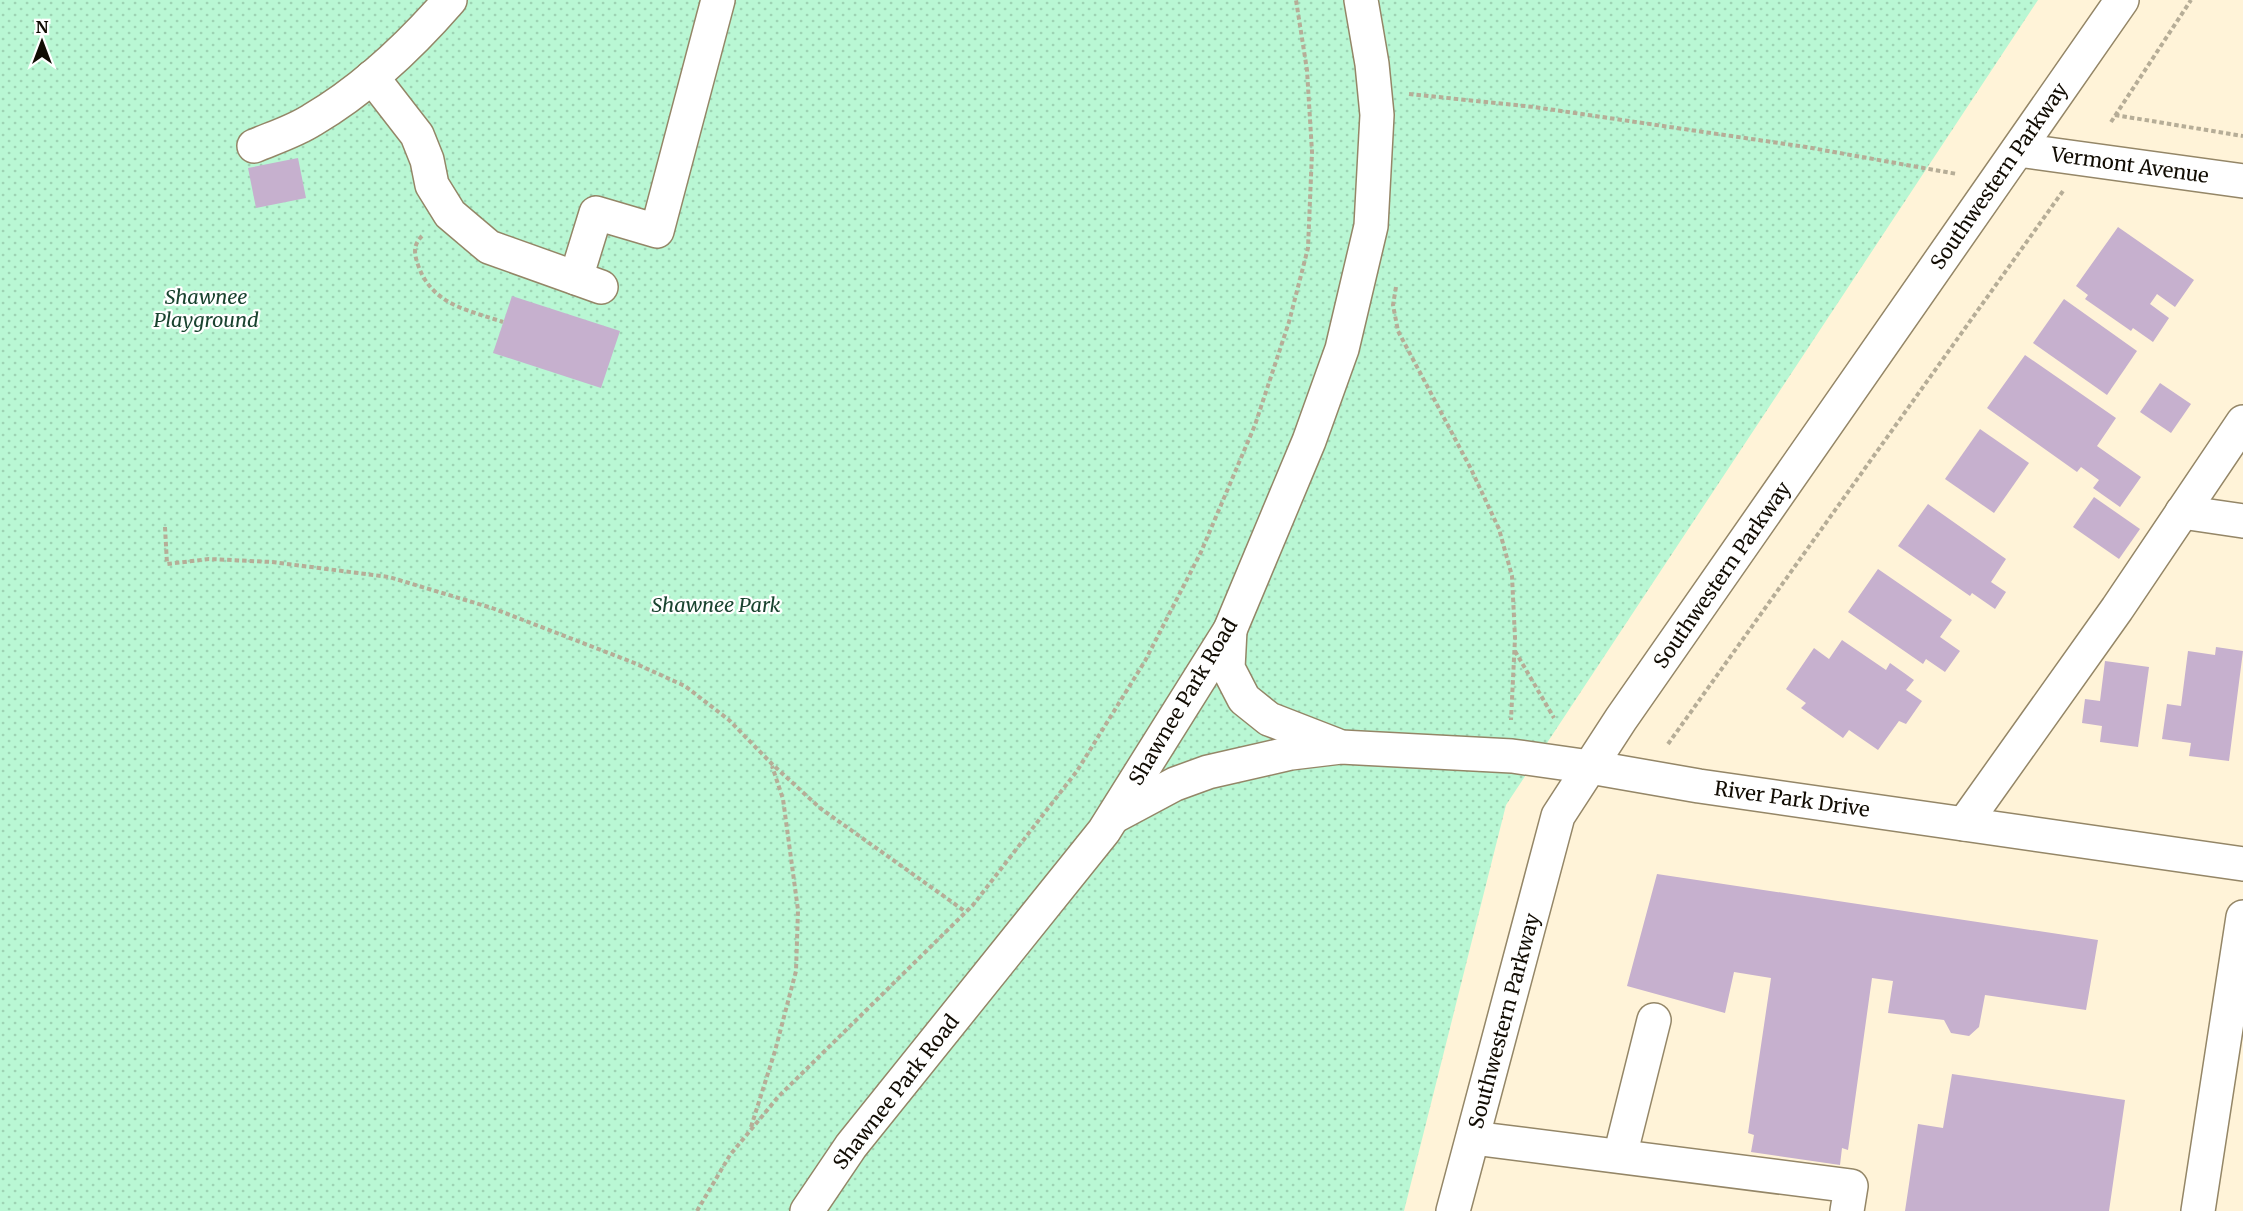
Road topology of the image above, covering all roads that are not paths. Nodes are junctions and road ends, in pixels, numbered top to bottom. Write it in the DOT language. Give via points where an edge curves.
graph roads {
  1 [pos="450,0"];
  2 [pos="718,0"];
  3 [pos="1361,0"];
  4 [pos="2122,0"];
  5 [pos="372,77"];
  6 [pos="254,146"];
  7 [pos="2018,150"];
  8 [pos="2243,181"];
  9 [pos="2243,422"];
  10 [pos="2182,512"];
  11 [pos="2243,521"];
  12 [pos="1230,630"];
  13 [pos="1341,747"];
  14 [pos="1590,767"];
  15 [pos="1113,817"];
  16 [pos="1964,824"];
  17 [pos="2243,864"];
  18 [pos="2243,917"];
  19 [pos="1654,1020"];
  20 [pos="1473,1138"];
  21 [pos="1620,1156"];
  22 [pos="807,1211"];
  23 [pos="1453,1211"];
  24 [pos="1847,1211"];
  25 [pos="2198,1211"];
  1 -- 5 [label="street" via="416,39"];
  2 -- 5 [label="street" via="657,231 596,213 588,282 489,247 450,214 432,185 417,135"];
  3 -- 12 [label="street, Shawnee Park Road" via="1377,116 1371,226 1342,349 1310,441"];
  4 -- 7 [label="street, Southwestern Parkway"];
  5 -- 6 [label="street" via="311,122"];
  7 -- 8 [label="street, Vermont Avenue"];
  7 -- 14 [label="street, Southwestern Parkway"];
  9 -- 10 [label="street"];
  10 -- 11 [label="street"];
  10 -- 16 [label="street"];
  12 -- 13 [label="street, River Park Drive" via="1228,668 1244,699 1269,720"];
  12 -- 15 [label="street, Shawnee Park Road"];
  13 -- 14 [label="street, River Park Drive" via="1512,756"];
  13 -- 15 [label="street, River Park Drive" via="1281,755 1208,772 1175,784"];
  14 -- 16 [label="street, River Park Drive"];
  14 -- 20 [label="street, Southwestern Parkway" via="1558,816"];
  15 -- 22 [label="street, Shawnee Park Road" via="851,1146"];
  16 -- 17 [label="street, River Park Drive"];
  18 -- 25 [label="street"];
  19 -- 21 [label="street"];
  20 -- 21 [label="street"];
  20 -- 23 [label="street, Southwestern Parkway"];
  21 -- 24 [label="street" via="1851,1186"];
}
